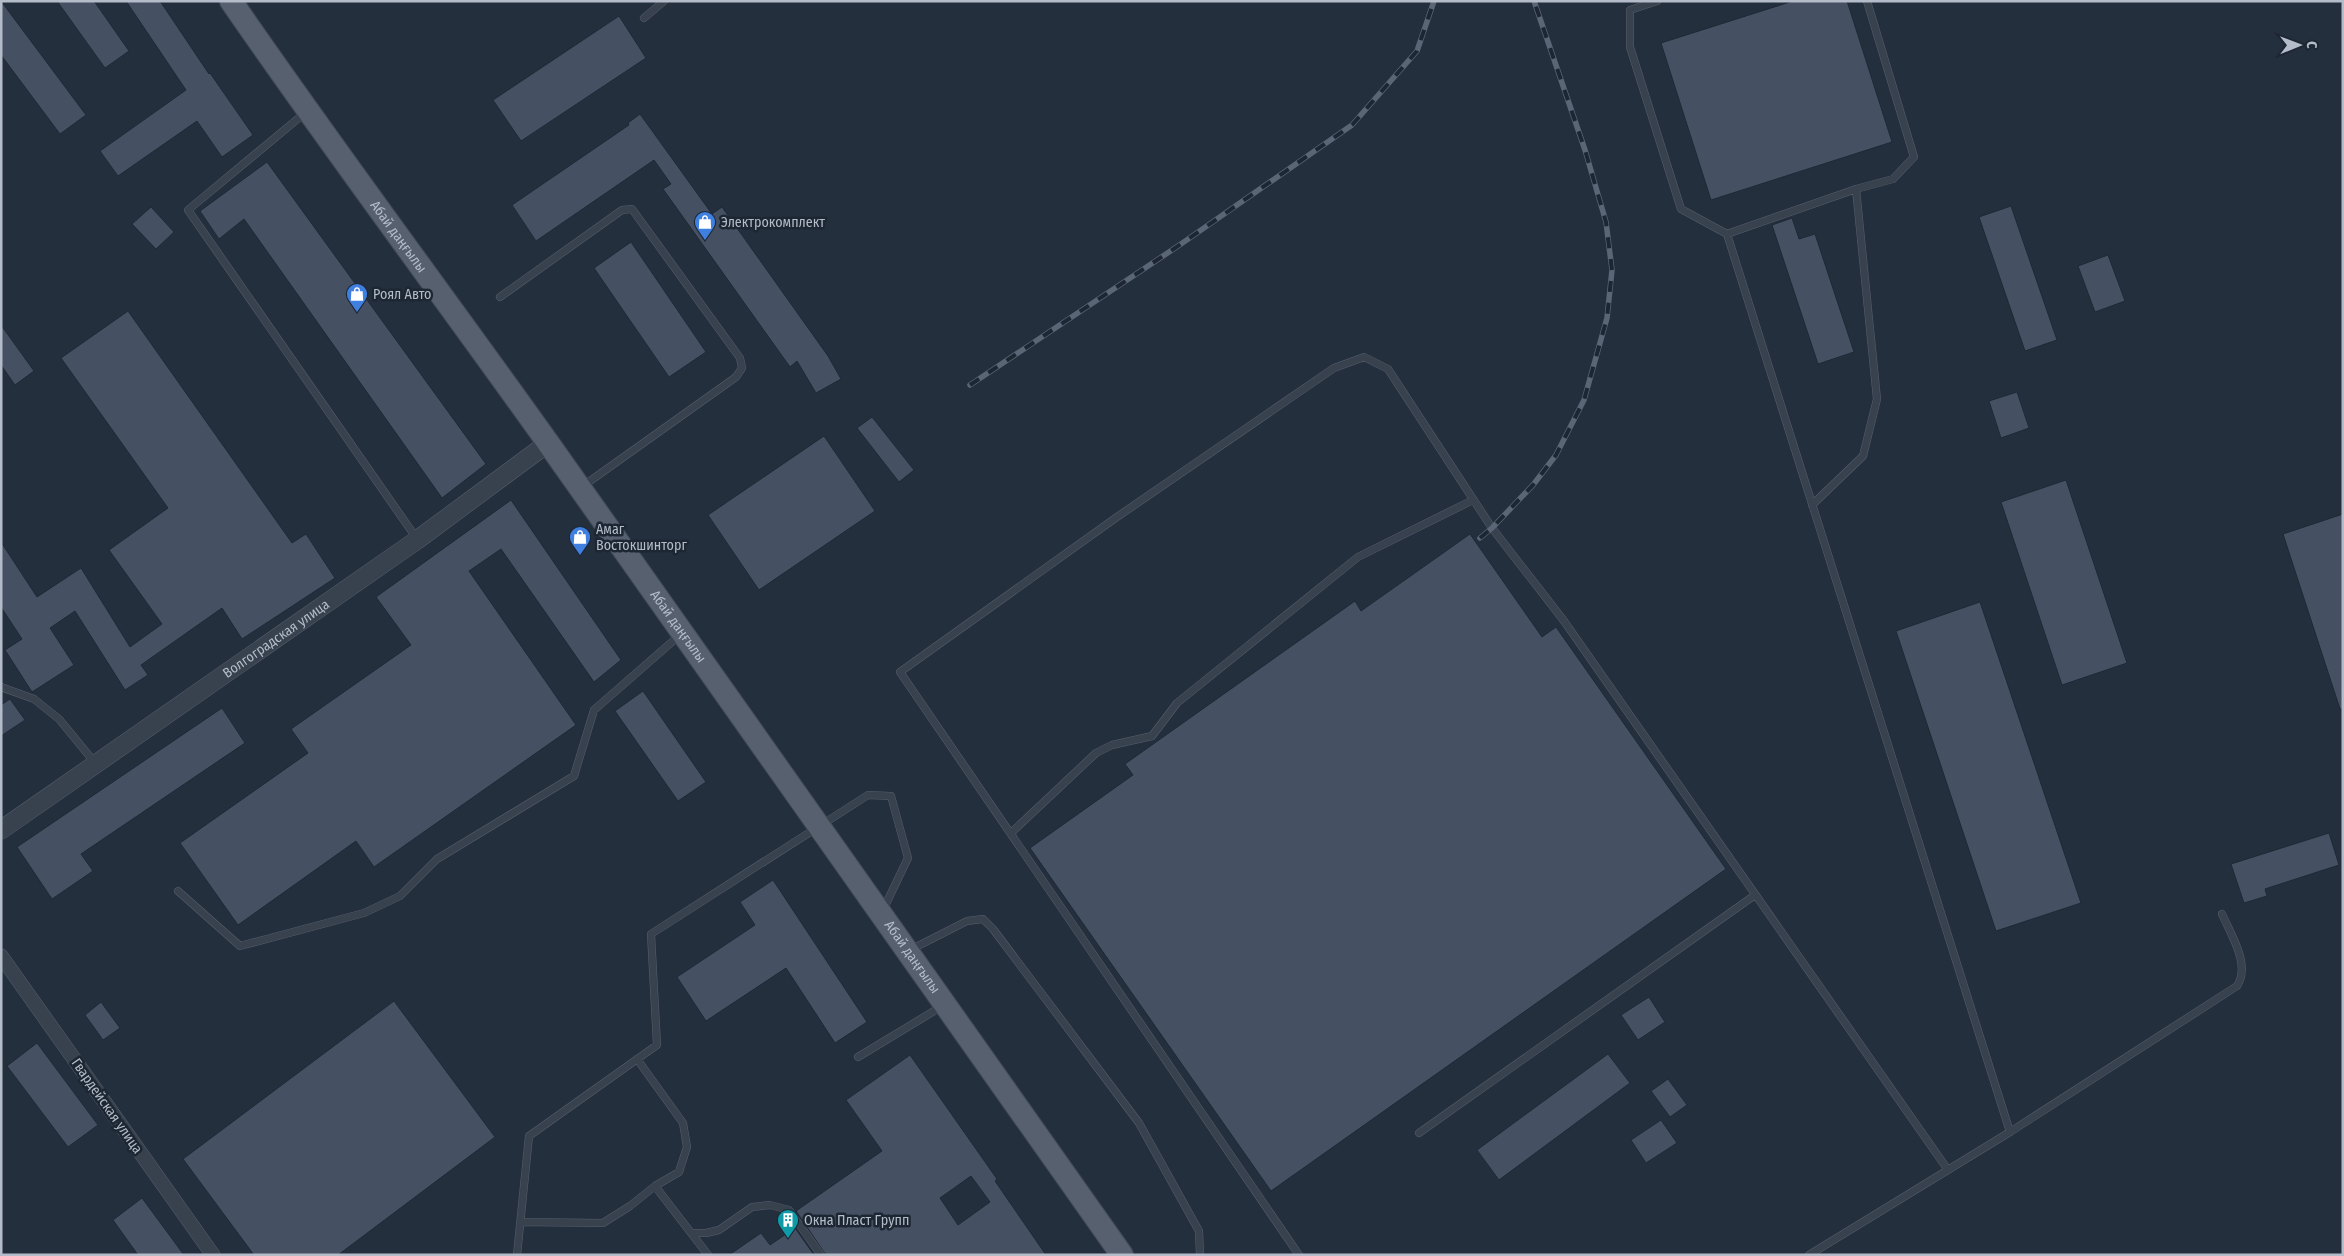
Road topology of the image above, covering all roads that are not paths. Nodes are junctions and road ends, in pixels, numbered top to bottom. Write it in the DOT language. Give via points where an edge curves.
graph roads {
  1 [pos="664,1"];
  2 [pos="1657,1"];
  3 [pos="1867,1"];
  4 [pos="232,2"];
  5 [pos="644,18"];
  6 [pos="306,112"];
  7 [pos="1856,189"];
  8 [pos="1727,234"];
  9 [pos="500,297"];
  10 [pos="548,443"];
  11 [pos="580,488"];
  12 [pos="1473,500"];
  13 [pos="1812,505"];
  14 [pos="418,540"];
  15 [pos="683,632"];
  16 [pos="1,687"];
  17 [pos="96,764"];
  18 [pos="818,826"];
  19 [pos="1,830"];
  20 [pos="1011,833"];
  21 [pos="178,891"];
  22 [pos="1755,895"];
  23 [pos="882,911"];
  24 [pos="2222,914"];
  25 [pos="910,950"];
  26 [pos="1,956"];
  27 [pos="947,1003"];
  28 [pos="858,1057"];
  29 [pos="637,1060"];
  30 [pos="2010,1132"];
  31 [pos="1418,1133"];
  32 [pos="1948,1170"];
  33 [pos="654,1186"];
  34 [pos="520,1222"];
  35 [pos="692,1233"];
  36 [pos="213,1255"];
  37 [pos="517,1255"];
  38 [pos="708,1255"];
  39 [pos="821,1255"];
  40 [pos="1122,1255"];
  41 [pos="1200,1255"];
  42 [pos="1299,1255"];
  43 [pos="1809,1255"];
  1 -- 5 [label="lane"];
  2 -- 8 [label="lane" via="1630,10 1630,47 1681,210"];
  3 -- 7 [label="lane" via="1914,157 1893,179"];
  4 -- 6 [label="main road, Абай даңғылы"];
  6 -- 10 [label="main road, Абай даңғылы"];
  6 -- 14 [label="lane" via="188,210"];
  7 -- 8 [label="lane"];
  7 -- 13 [label="lane" via="1877,398 1863,456"];
  8 -- 13 [label="lane"];
  9 -- 11 [label="lane" via="622,210 632,209 740,358 742,368 736,377"];
  10 -- 11 [label="main road, Абай даңғылы"];
  10 -- 14 [label="street, Волгоградская улица"];
  11 -- 15 [label="main road, Абай даңғылы"];
  12 -- 20 [label="lane" via="1358,557 1177,703 1152,736 1112,745 1096,753"];
  12 -- 20 [label="lane" via="1388,369 1364,357 1334,368 900,672"];
  12 -- 22 [label="lane" via="1564,621"];
  13 -- 30 [label="lane"];
  14 -- 17 [label="street, Волгоградская улица"];
  15 -- 18 [label="main road, Абай даңғылы"];
  15 -- 21 [label="lane" via="594,710 574,776 437,859 400,896 364,913 240,946"];
  16 -- 17 [label="lane" via="34,699 59,719"];
  17 -- 19 [label="street, Волгоградская улица"];
  18 -- 23 [label="main road, Абай даңғылы"];
  18 -- 23 [label="lane" via="868,795 891,796 908,858"];
  18 -- 29 [label="lane" via="651,934 657,1045"];
  20 -- 42 [label="lane"];
  22 -- 31 [label="lane"];
  22 -- 32 [label="lane"];
  23 -- 25 [label="main road, Абай даңғылы"];
  24 -- 30 [label="lane" via="2243,964 2243,977 2237,986"];
  25 -- 27 [label="main road, Абай даңғылы"];
  25 -- 41 [label="lane" via="967,921 982,919 993,929 1139,1123 1199,1231"];
  26 -- 36 [label="street, Гвардейская улица"];
  27 -- 28 [label="lane"];
  27 -- 40 [label="main road, Абай даңғылы"];
  29 -- 33 [label="lane" via="683,1123 687,1147 679,1172"];
  29 -- 34 [label="lane" via="529,1136"];
  30 -- 32 [label="lane"];
  32 -- 43 [label="lane"];
  33 -- 34 [label="lane" via="603,1223"];
  33 -- 35 [label="lane"];
  34 -- 37 [label="lane"];
  35 -- 38 [label="lane"];
  35 -- 39 [label="lane" via="719,1230 752,1207 770,1205 789,1210"];
}
